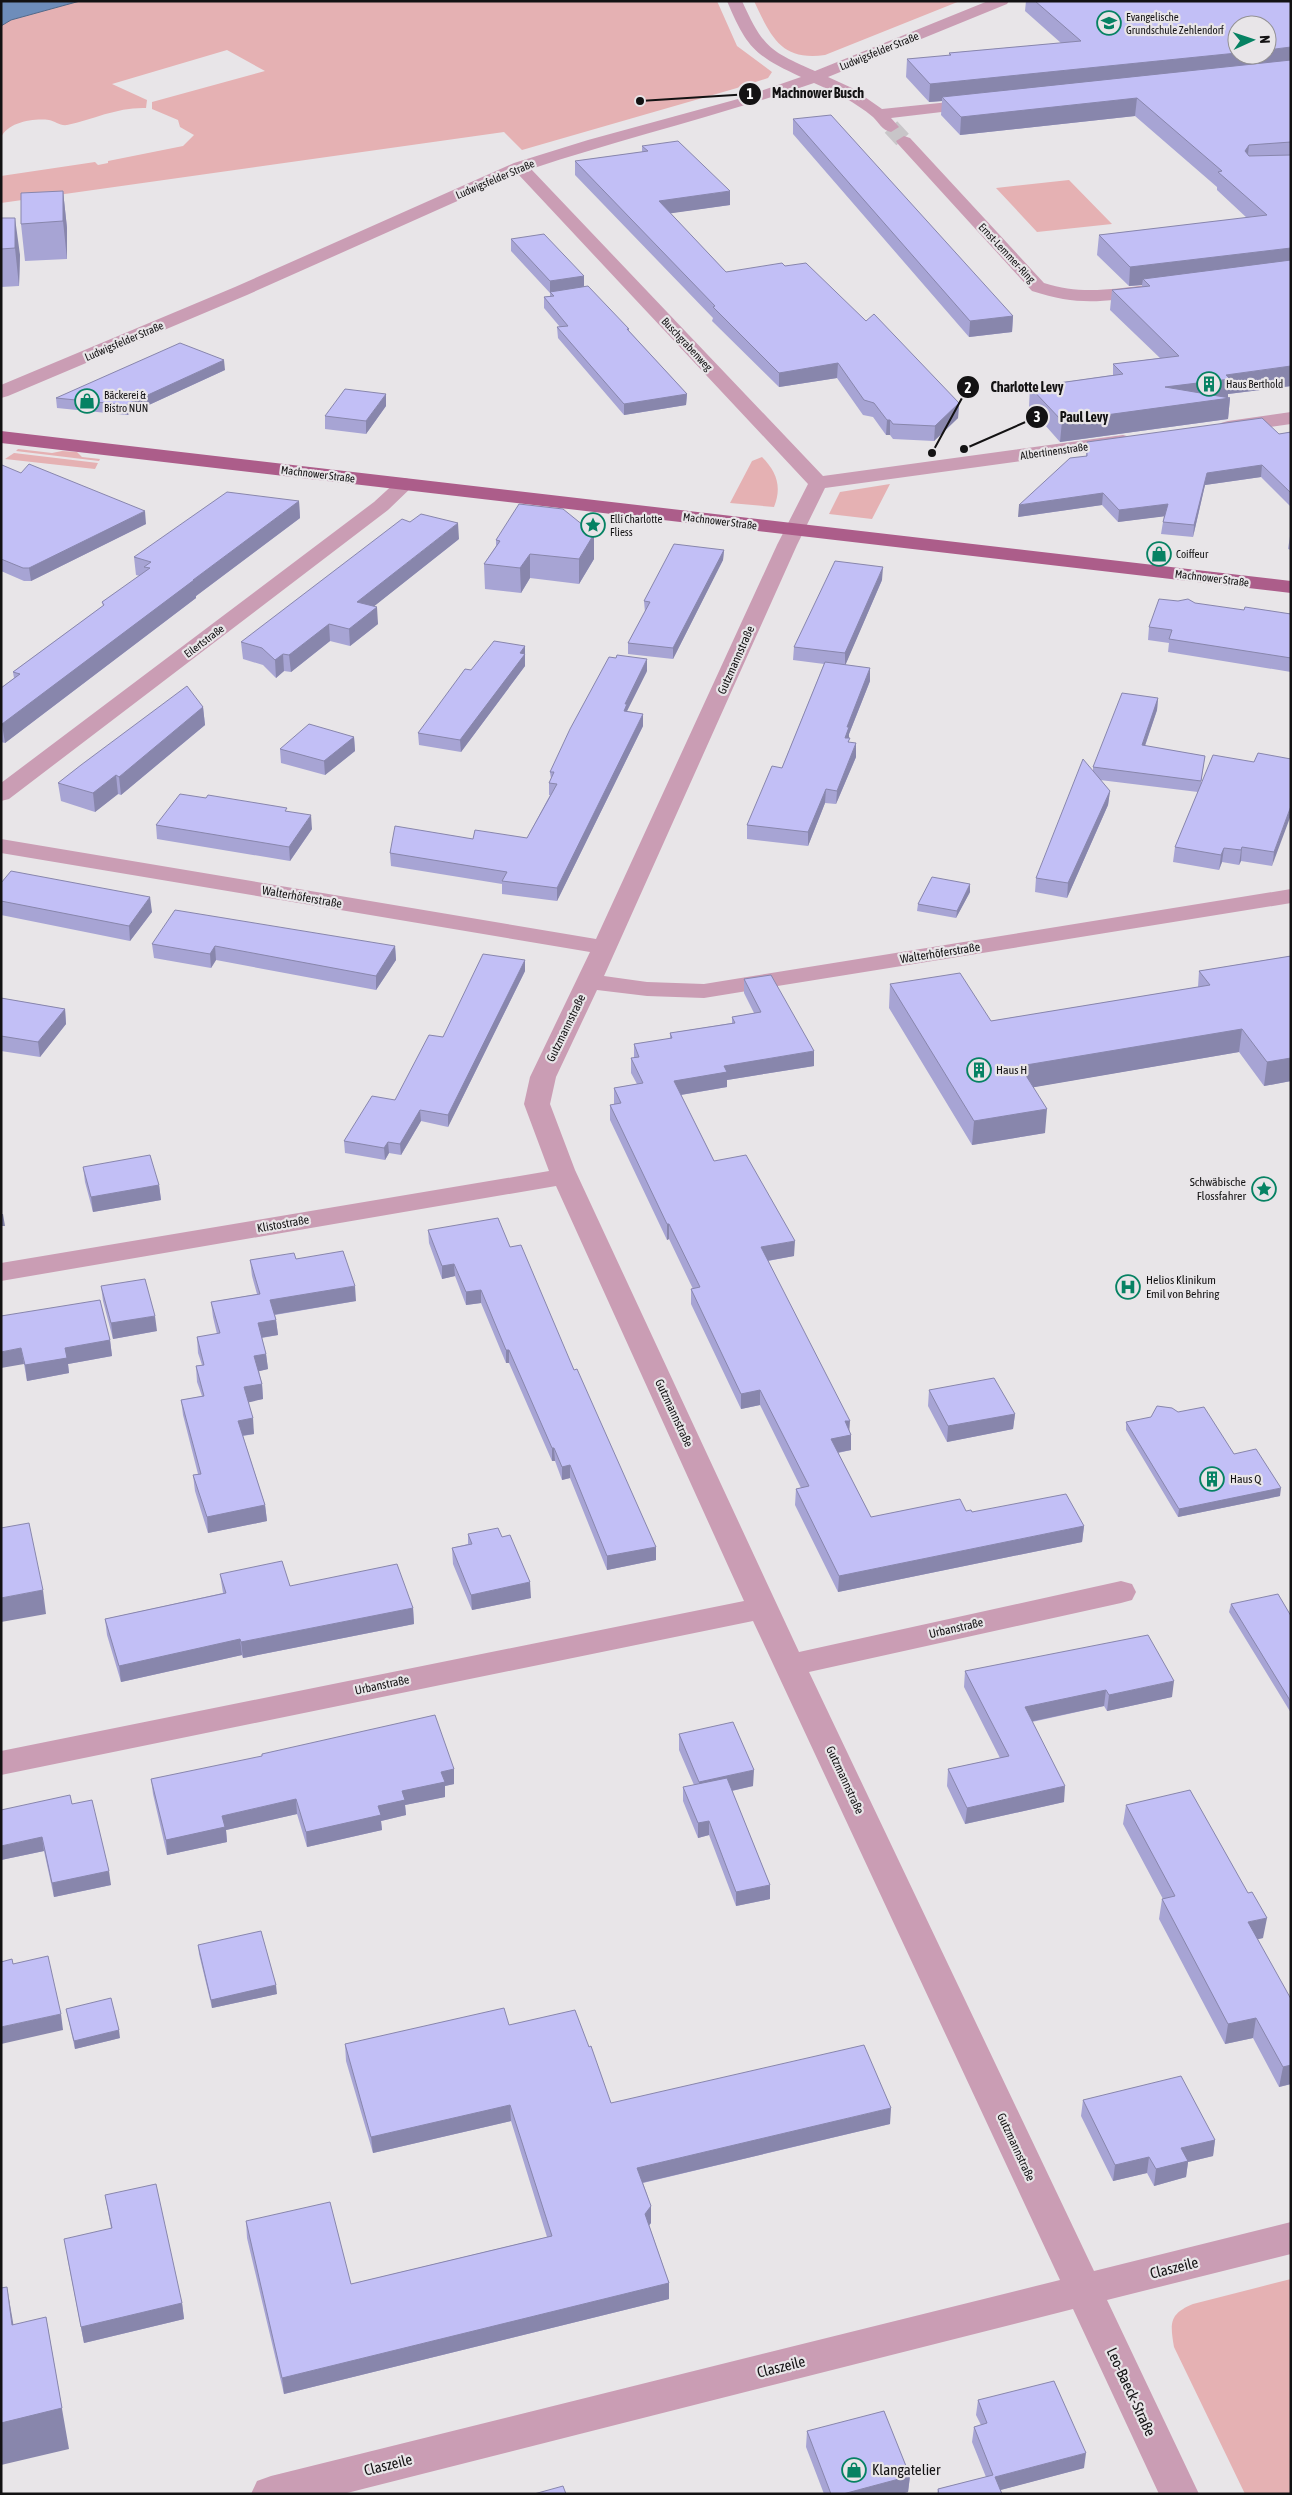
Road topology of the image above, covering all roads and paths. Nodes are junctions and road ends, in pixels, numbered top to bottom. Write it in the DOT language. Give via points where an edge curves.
graph roads {
  1 [pos="734,1"];
  2 [pos="1002,1"];
  3 [pos="815,77"];
  4 [pos="994,102"];
  5 [pos="879,114"];
  6 [pos="891,127"];
  7 [pos="904,141"];
  8 [pos="520,167"];
  9 [pos="1164,289"];
  10 [pos="1,392"];
  11 [pos="1291,418"];
  12 [pos="1213,429"];
  13 [pos="1,437"];
  14 [pos="1145,438"];
  15 [pos="818,483"];
  16 [pos="405,484"];
  17 [pos="795,530"];
  18 [pos="1291,587"];
  19 [pos="1,794"];
  20 [pos="1,846"];
  21 [pos="1291,896"];
  22 [pos="602,947"];
  23 [pos="588,982"];
  24 [pos="565,1176"];
  25 [pos="1,1272"];
  26 [pos="1121,1592"];
  27 [pos="763,1608"];
  28 [pos="791,1665"];
  29 [pos="1,1764"];
  30 [pos="1291,2238"];
  31 [pos="1083,2291"];
  32 [pos="271,2494"];
  33 [pos="1179,2494"];
  1 -- 3 [label="street" via="748,32 761,48"];
  2 -- 3 [label="street, Ludwigsfelder Straße"];
  3 -- 5 [label="street" via="846,91"];
  3 -- 8 [label="street, Ludwigsfelder Straße" via="744,102"];
  4 -- 5 [label="street"];
  5 -- 6 [label="street"];
  7 -- 9 [label="street, Ernst-Lemmer-Ring" via="1038,286 1063,295 1096,297"];
  8 -- 10 [label="street, Ludwigsfelder Straße" via="241,291"];
  8 -- 15 [label="street, Buschgrabenweg"];
  11 -- 12 [label="street"];
  13 -- 16 [label="main road, Machnower Straße"];
  14 -- 15 [label="street, Albertinenstraße"];
  15 -- 17 [label="street"];
  16 -- 17 [label="main road, Machnower Straße"];
  16 -- 19 [label="street, Eilertstraße" via="382,506"];
  17 -- 18 [label="main road, Machnower Straße"];
  17 -- 22 [label="street, Gutzmannstraße"];
  20 -- 22 [label="street, Walterhöferstraße"];
  21 -- 23 [label="street, Walterhöferstraße" via="704,991"];
  22 -- 23 [label="street, Gutzmannstraße"];
  23 -- 24 [label="street, Gutzmannstraße" via="542,1076 537,1104"];
  24 -- 25 [label="street, Klistostraße"];
  24 -- 27 [label="street, Gutzmannstraße"];
  26 -- 28 [label="street, Urbanstraße"];
  27 -- 28 [label="street, Gutzmannstraße"];
  27 -- 29 [label="street, Urbanstraße"];
  28 -- 31 [label="street, Gutzmannstraße"];
  30 -- 31 [label="street, Claszeile"];
  31 -- 32 [label="street, Claszeile"];
  31 -- 33 [label="street, Leo-Baeck-Straße"];
}
